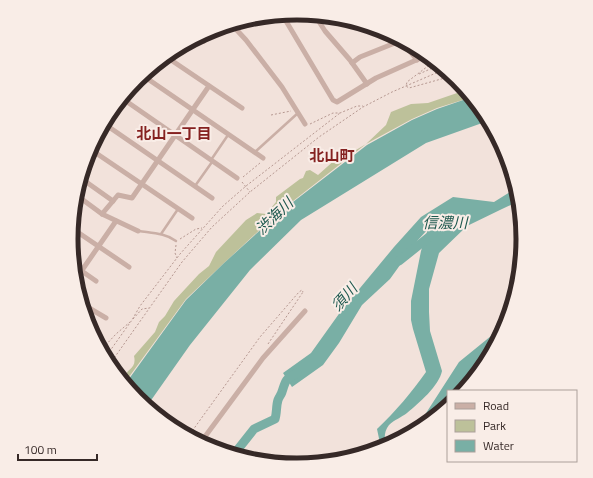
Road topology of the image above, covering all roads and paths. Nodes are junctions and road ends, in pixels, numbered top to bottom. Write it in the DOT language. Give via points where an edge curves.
graph roads {
  1 [pos="285,20"];
  2 [pos="319,21"];
  3 [pos="235,29"];
  4 [pos="395,44"];
  5 [pos="410,52"];
  6 [pos="420,58"];
  7 [pos="171,60"];
  8 [pos="417,60"];
  9 [pos="352,63"];
  10 [pos="430,65"];
  11 [pos="433,68"];
  12 [pos="438,72"];
  13 [pos="416,75"];
  14 [pos="445,78"];
  15 [pos="147,79"];
  16 [pos="367,84"];
  17 [pos="209,86"];
  18 [pos="406,86"];
  19 [pos="127,102"];
  20 [pos="363,107"];
  21 [pos="242,108"];
  22 [pos="193,110"];
  23 [pos="297,112"];
  24 [pos="340,113"];
  25 [pos="271,115"];
  26 [pos="305,124"];
  27 [pos="108,127"];
  28 [pos="175,135"];
  29 [pos="228,135"];
  30 [pos="254,152"];
  31 [pos="95,153"];
  32 [pos="263,158"];
  33 [pos="158,161"];
  34 [pos="212,161"];
  35 [pos="237,178"];
  36 [pos="85,181"];
  37 [pos="142,185"];
  38 [pos="195,186"];
  39 [pos="246,186"];
  40 [pos="250,192"];
  41 [pos="212,198"];
  42 [pos="81,199"];
  43 [pos="113,201"];
  44 [pos="178,209"];
  45 [pos="102,214"];
  46 [pos="192,218"];
  47 [pos="116,221"];
  48 [pos="203,228"];
  49 [pos="138,231"];
  50 [pos="78,233"];
  51 [pos="161,234"];
  52 [pos="176,241"];
  53 [pos="98,246"];
  54 [pos="177,258"];
  55 [pos="129,268"];
  56 [pos="79,269"];
  57 [pos="82,271"];
  58 [pos="96,282"];
  59 [pos="89,308"];
  60 [pos="149,308"];
  61 [pos="305,311"];
  62 [pos="106,318"];
  63 [pos="132,320"];
  64 [pos="105,345"];
  65 [pos="266,348"];
  66 [pos="109,352"];
  67 [pos="113,359"];
  68 [pos="192,431"];
  69 [pos="205,437"];
  1 -- 16 [label="street" via="332,100 337,102"];
  2 -- 9 [label="street"];
  3 -- 23 [label="street" via="282,88"];
  4 -- 9 [label="street" via="360,57"];
  5 -- 8 [label="street"];
  6 -- 8 [label="street"];
  7 -- 17 [label="street"];
  8 -- 16 [label="street"];
  9 -- 16 [label="street"];
  10 -- 13 [label="path"];
  11 -- 13 [label="path"];
  12 -- 18 [label="path"];
  13 -- 18 [label="path"];
  14 -- 18 [label="path" via="410,88"];
  15 -- 22 [label="street"];
  17 -- 21 [label="street"];
  17 -- 22 [label="street"];
  18 -- 20 [label="path"];
  19 -- 28 [label="street"];
  20 -- 24 [label="path" via="357,106"];
  20 -- 40 [label="path" via="319,137"];
  22 -- 28 [label="street"];
  22 -- 29 [label="street"];
  23 -- 25 [label="path"];
  23 -- 26 [label="street"];
  23 -- 30 [label="lane"];
  24 -- 26 [label="path"];
  24 -- 39 [label="path"];
  27 -- 33 [label="street"];
  28 -- 33 [label="street"];
  28 -- 34 [label="street"];
  29 -- 30 [label="street"];
  29 -- 34 [label="lane"];
  30 -- 32 [label="street"];
  31 -- 37 [label="street"];
  32 -- 39 [label="path" via="264,160 240,180"];
  33 -- 37 [label="street"];
  33 -- 38 [label="street"];
  34 -- 35 [label="street"];
  34 -- 38 [label="lane"];
  36 -- 43 [label="street"];
  37 -- 43 [label="street" via="132,198 118,195"];
  37 -- 44 [label="street"];
  38 -- 41 [label="street"];
  39 -- 40 [label="path"];
  39 -- 48 [label="path"];
  40 -- 60 [label="path" via="198,242"];
  42 -- 45 [label="street"];
  43 -- 45 [label="street"];
  44 -- 46 [label="street"];
  44 -- 51 [label="lane"];
  45 -- 47 [label="street"];
  47 -- 49 [label="street"];
  47 -- 53 [label="street"];
  48 -- 52 [label="path" via="196,229"];
  48 -- 54 [label="path"];
  49 -- 51 [label="lane"];
  50 -- 53 [label="street"];
  51 -- 52 [label="lane"];
  52 -- 54 [label="path"];
  53 -- 55 [label="street"];
  53 -- 57 [label="street"];
  54 -- 63 [label="path"];
  56 -- 57 [label="street"];
  57 -- 58 [label="street"];
  59 -- 62 [label="street"];
  60 -- 63 [label="path" via="142,309"];
  60 -- 67 [label="path"];
  61 -- 69 [label="street" via="262,358"];
  63 -- 64 [label="path"];
  63 -- 66 [label="path"];
  65 -- 68 [label="path" via="302,290 263,332"];
}
